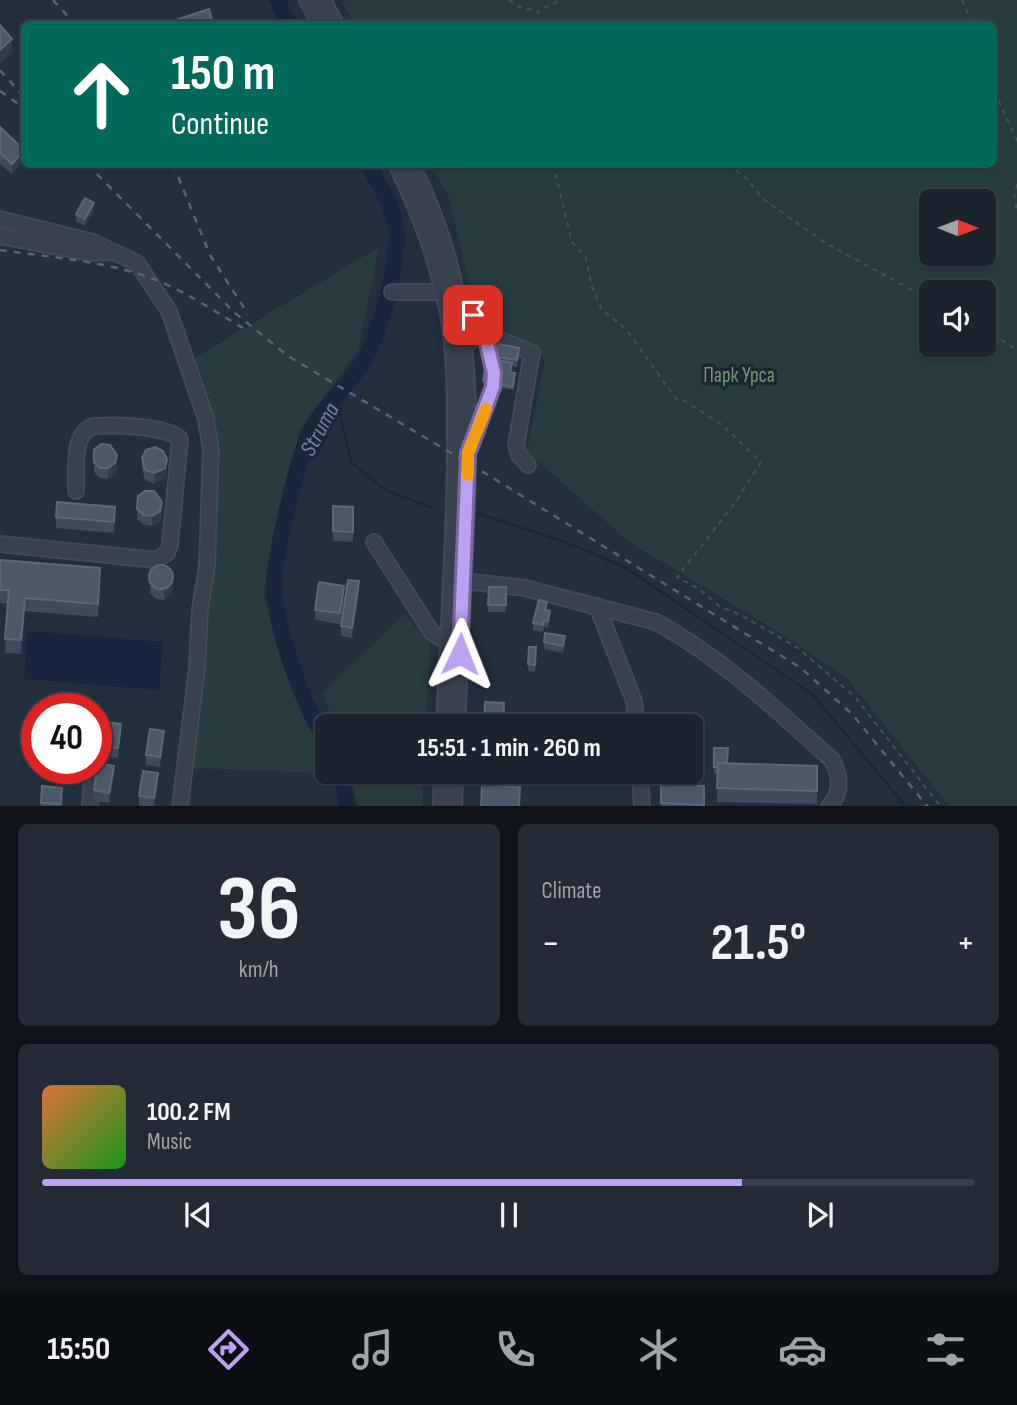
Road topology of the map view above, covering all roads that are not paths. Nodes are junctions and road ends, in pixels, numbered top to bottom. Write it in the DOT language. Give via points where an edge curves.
graph roads {
  1 [pos="307,0"];
  2 [pos="323,0"];
  3 [pos="318,21"];
  4 [pos="334,21"];
  5 [pos="398,168"];
  6 [pos="413,168"];
  7 [pos="0,219"];
  8 [pos="0,236"];
  9 [pos="114,252"];
  10 [pos="392,292"];
  11 [pos="450,293"];
  12 [pos="485,335"];
  13 [pos="466,346"];
  14 [pos="468,453"];
  15 [pos="528,465"];
  16 [pos="76,491"];
  17 [pos="374,542"];
  18 [pos="0,544"];
  19 [pos="464,581"];
  20 [pos="597,606"];
  21 [pos="448,642"];
  22 [pos="445,714"];
  23 [pos="458,714"];
  24 [pos="636,714"];
  25 [pos="92,784"];
  26 [pos="442,784"];
  27 [pos="455,784"];
  28 [pos="641,784"];
  29 [pos="90,806"];
  30 [pos="180,806"];
  31 [pos="441,806"];
  32 [pos="454,806"];
  33 [pos="642,806"];
  34 [pos="830,806"];
  1 -- 3 [label="street"];
  2 -- 4 [label="street"];
  5 -- 11 [label="street"];
  6 -- 11 [label="street" via="437,224"];
  7 -- 9 [label="street" via="93,242"];
  8 -- 9 [label="street" via="90,253"];
  9 -- 30 [label="street" via="137,263 169,311 209,433 207,566"];
  10 -- 11 [label="street"];
  11 -- 12 [label="street" via="482,323"];
  11 -- 13 [label="street"];
  11 -- 21 [label="street" via="455,426"];
  12 -- 13 [label="street" via="476,336"];
  12 -- 14 [label="street" via="493,387"];
  12 -- 15 [label="street" via="532,353 516,445"];
  13 -- 14 [label="street"];
  14 -- 19 [label="street"];
  16 -- 18 [label="street" via="78,444 91,427 162,430 180,439 170,545 162,557"];
  17 -- 21 [label="street" via="432,633"];
  19 -- 20 [label="street" via="524,588"];
  19 -- 23 [label="street"];
  20 -- 24 [label="street"];
  20 -- 34 [label="street" via="656,622 676,633 716,659 772,706 832,760 840,775 839,790"];
  21 -- 22 [label="street"];
  25 -- 29 [label="street"];
  26 -- 31 [label="street"];
  27 -- 32 [label="street"];
  28 -- 33 [label="street"];
}
